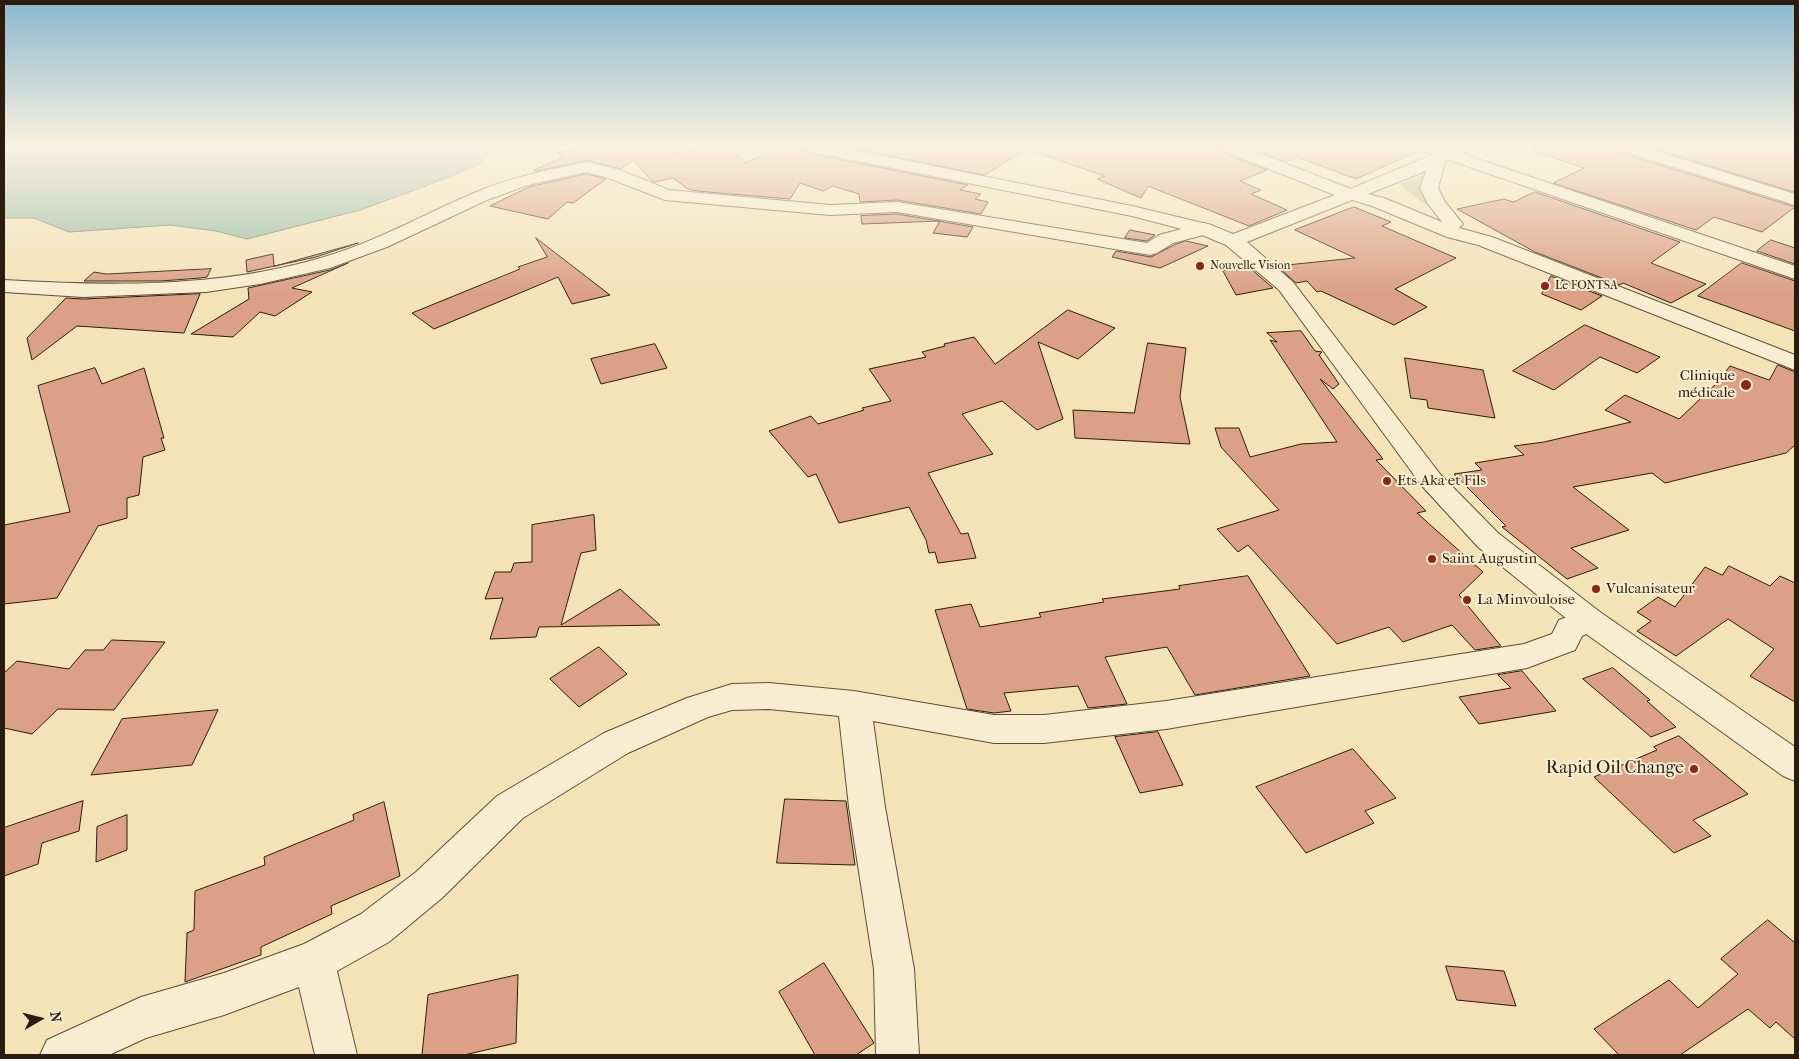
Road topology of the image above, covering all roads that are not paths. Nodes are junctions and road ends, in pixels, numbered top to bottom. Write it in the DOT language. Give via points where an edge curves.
graph roads {
  1 [pos="483,195"];
  2 [pos="672,195"];
  3 [pos="1054,195"];
  4 [pos="1345,195"];
  5 [pos="1356,195"];
  6 [pos="1375,195"];
  7 [pos="1394,195"];
  8 [pos="1433,195"];
  9 [pos="1558,195"];
  10 [pos="1780,195"];
  11 [pos="1795,200"];
  12 [pos="1398,210"];
  13 [pos="1454,224"];
  14 [pos="1204,229"];
  15 [pos="1233,241"];
  16 [pos="1485,241"];
  17 [pos="1795,273"];
  18 [pos="4,286"];
  19 [pos="1795,363"];
  20 [pos="1589,620"];
  21 [pos="854,704"];
  22 [pos="1795,766"];
  23 [pos="314,961"];
  24 [pos="62,1055"];
  25 [pos="336,1055"];
  26 [pos="898,1055"];
  1 -- 18 [label="street" via="380,243 323,264 260,278 206,286 110,290 40,290"];
  2 -- 14 [label="street" via="830,210 897,207 1150,249 1166,239"];
  3 -- 14 [label="street"];
  4 -- 15 [label="street"];
  5 -- 12 [label="street"];
  6 -- 12 [label="street"];
  7 -- 13 [label="street"];
  8 -- 13 [label="street"];
  9 -- 17 [label="street"];
  10 -- 11 [label="street"];
  12 -- 16 [label="street" via="1454,233"];
  13 -- 16 [label="street"];
  14 -- 15 [label="street"];
  15 -- 20 [label="street" via="1286,286 1412,456 1454,505 1488,540"];
  16 -- 19 [label="street"];
  20 -- 21 [label="street" via="1570,628 1564,642 1527,656 1166,714 1044,729 994,729"];
  20 -- 22 [label="street"];
  21 -- 23 [label="street" via="769,696 732,697 699,706 616,743 510,807 429,885 374,928"];
  21 -- 26 [label="street" via="867,807 894,969"];
  23 -- 24 [label="street" via="224,994 141,1018"];
  23 -- 25 [label="street"];
}
